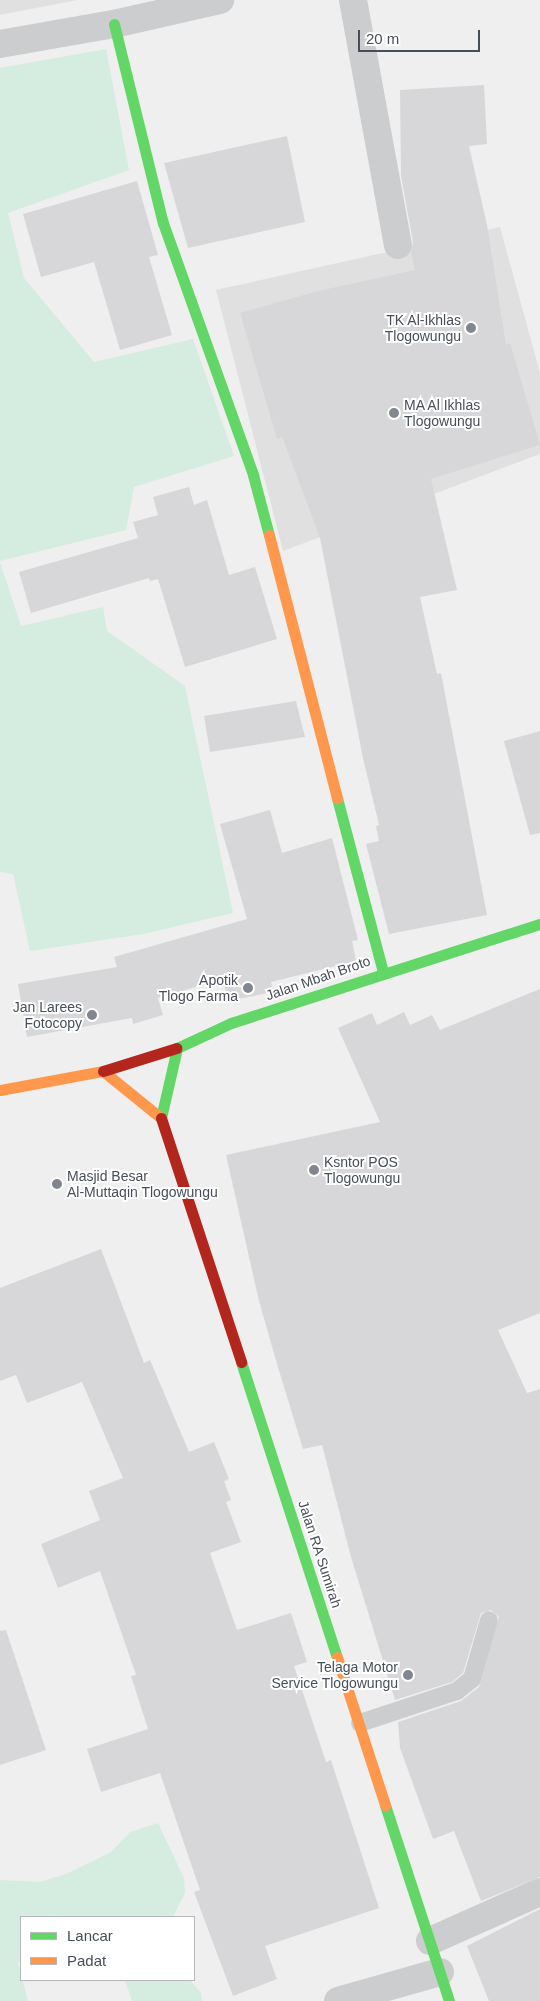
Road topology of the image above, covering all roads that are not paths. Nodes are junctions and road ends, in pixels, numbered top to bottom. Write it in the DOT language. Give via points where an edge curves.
graph roads {
  1 [pos="220,0"];
  2 [pos="353,0"];
  3 [pos="114,24"];
  4 [pos="0,44"];
  5 [pos="398,245"];
  6 [pos="540,924"];
  7 [pos="383,972"];
  8 [pos="177,1048"];
  9 [pos="103,1071"];
  10 [pos="0,1090"];
  11 [pos="161,1118"];
  12 [pos="489,1620"];
  13 [pos="360,1724"];
  14 [pos="540,1892"];
  15 [pos="430,1941"];
  16 [pos="440,1972"];
  17 [pos="338,2001"];
  18 [pos="449,2001"];
  1 -- 3 [label="street"];
  2 -- 5 [label="street"];
  3 -- 4 [label="street"];
  3 -- 7 [label="main road" via="163,223 253,475"];
  6 -- 7 [label="main road, Jalan Mbah Broto"];
  7 -- 8 [label="main road, Jalan Mbah Broto" via="231,1023"];
  8 -- 9 [label="main road, Jalan Mbah Broto"];
  8 -- 11 [label="main road"];
  9 -- 10 [label="main road, Jalan Mbah Broto"];
  9 -- 11 [label="main road"];
  11 -- 13 [label="main road, Jalan RA Sumirah"];
  12 -- 13 [label="lane" via="480,1662 472,1679 457,1691"];
  13 -- 15 [label="main road, Jalan RA Sumirah"];
  14 -- 15 [label="street"];
  15 -- 16 [label="main road, Jalan RA Sumirah"];
  16 -- 17 [label="street"];
  16 -- 18 [label="main road, Jalan RA Sumirah"];
}
